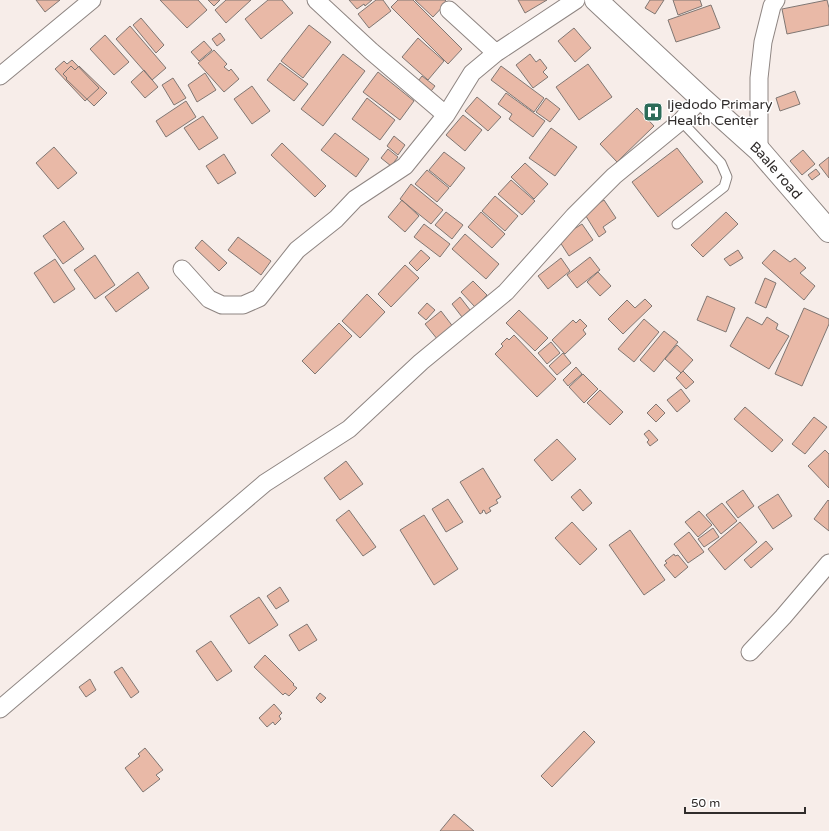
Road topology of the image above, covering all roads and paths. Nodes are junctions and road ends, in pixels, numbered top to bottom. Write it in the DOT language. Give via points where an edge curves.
graph roads {
  1 [pos="92,0"];
  2 [pos="316,0"];
  3 [pos="576,0"];
  4 [pos="596,0"];
  5 [pos="776,0"];
  6 [pos="449,10"];
  7 [pos="496,54"];
  8 [pos="0,76"];
  9 [pos="701,98"];
  10 [pos="446,115"];
  11 [pos="681,121"];
  12 [pos="759,150"];
  13 [pos="677,224"];
  14 [pos="829,231"];
  15 [pos="182,270"];
  16 [pos="829,563"];
  17 [pos="750,652"];
  18 [pos="0,709"];
  1 -- 8 [label="street"];
  2 -- 10 [label="street"];
  3 -- 7 [label="street"];
  4 -- 9 [label="street, Baale road"];
  5 -- 12 [label="street" via="772,6 763,42 759,78"];
  6 -- 7 [label="street"];
  7 -- 10 [label="street" via="472,73"];
  9 -- 11 [label="street"];
  9 -- 12 [label="street, Baale road"];
  10 -- 15 [label="street" via="405,166 355,199 336,219 297,250 259,298 243,305 222,305 209,299"];
  11 -- 13 [label="lane" via="721,163 727,177 724,187"];
  11 -- 18 [label="street" via="614,176 574,216 506,292 421,362 350,429 265,484"];
  12 -- 14 [label="street, Baale road"];
  16 -- 17 [label="street"];
}
